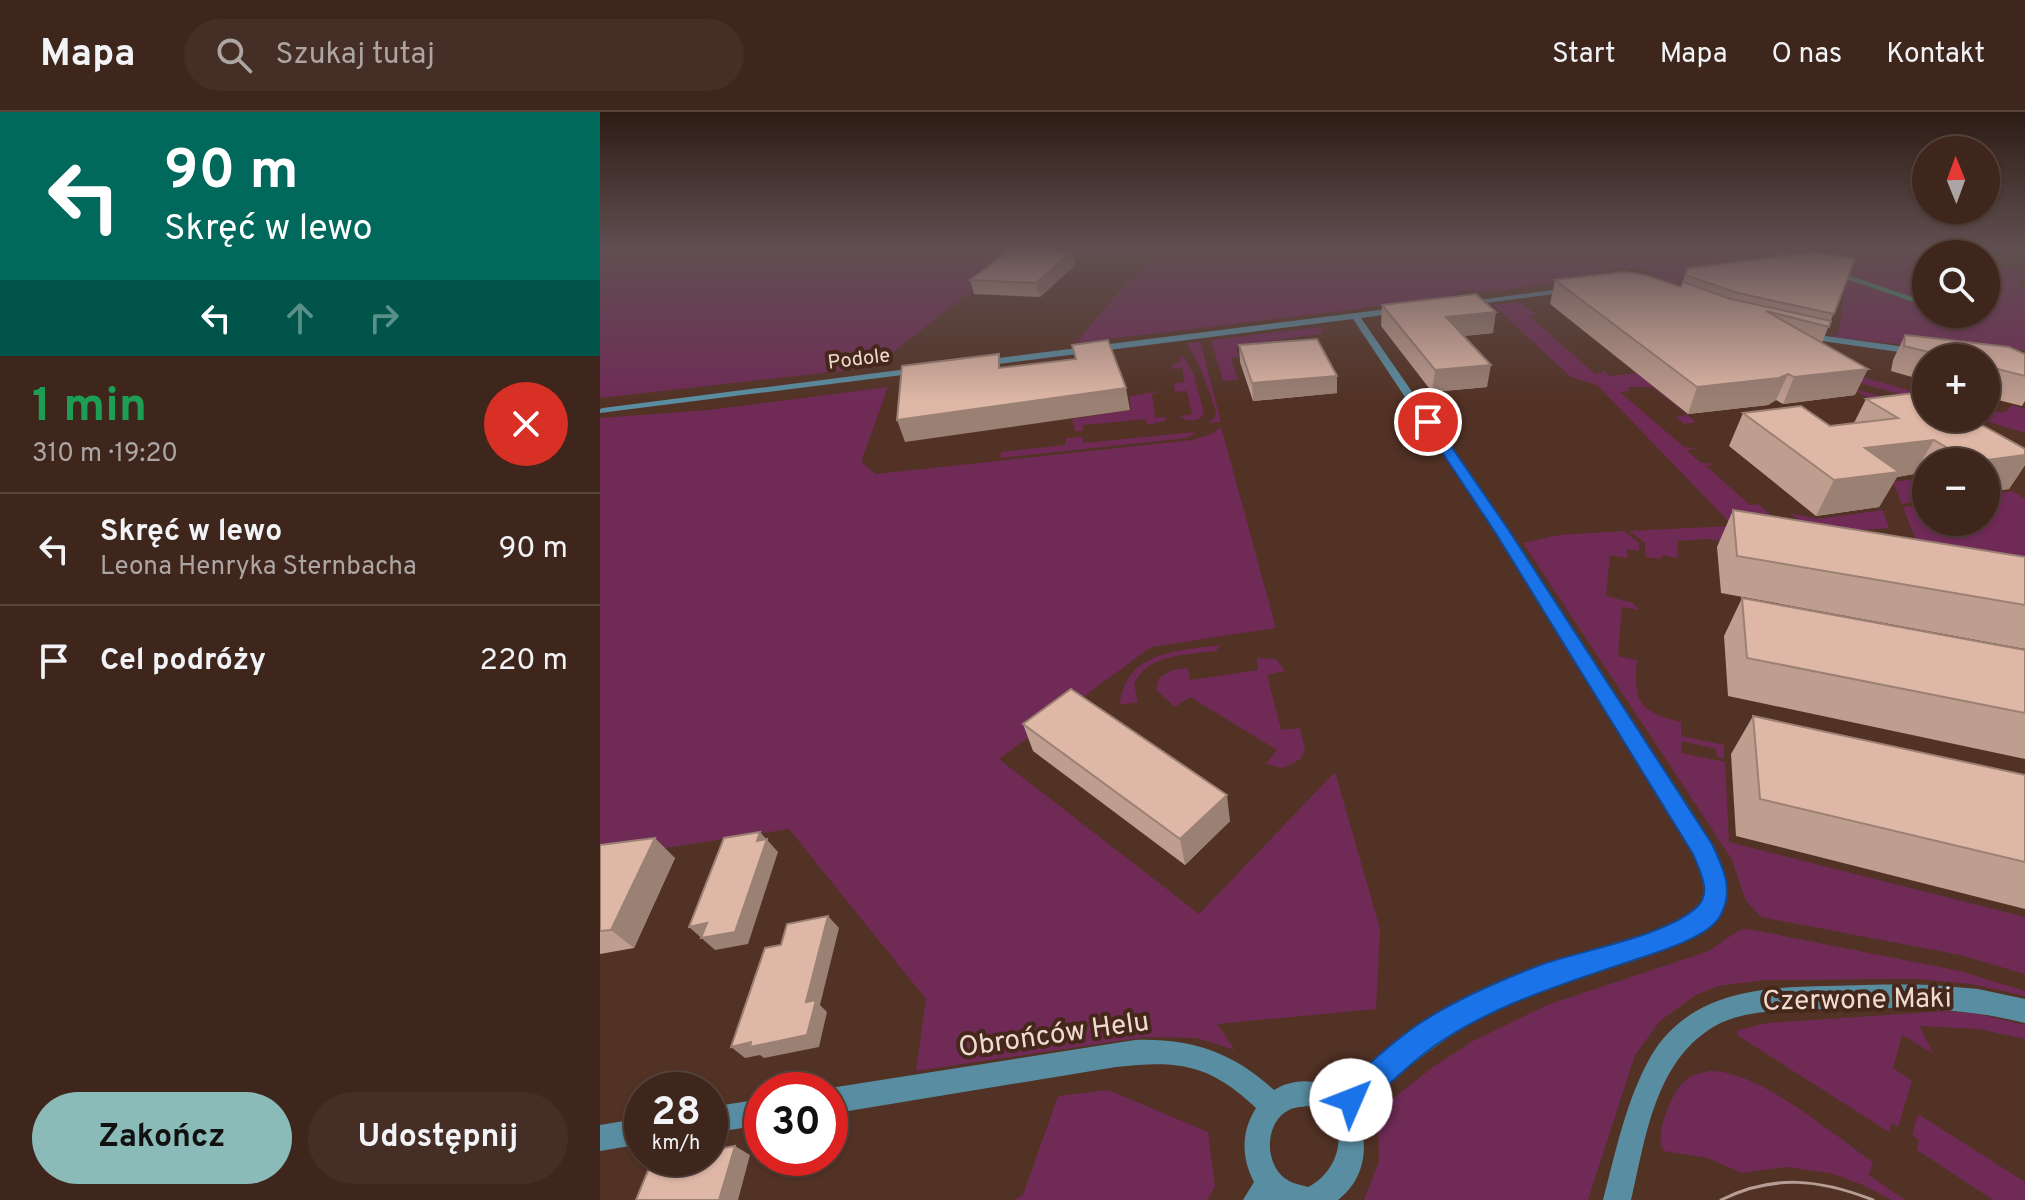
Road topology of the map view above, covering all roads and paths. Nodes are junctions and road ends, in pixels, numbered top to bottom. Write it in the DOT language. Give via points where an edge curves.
graph roads {
  1 [pos="1487,300"];
  2 [pos="1444,305"];
  3 [pos="1414,309"];
  4 [pos="1355,316"];
  5 [pos="1791,333"];
  6 [pos="1912,351"];
  7 [pos="969,364"];
  8 [pos="939,368"];
  9 [pos="603,411"];
  10 [pos="2025,1011"];
  11 [pos="848,1098"];
  12 [pos="1272,1106"];
  13 [pos="1340,1111"];
  14 [pos="624,1134"];
  15 [pos="600,1138"];
  16 [pos="1263,1192"];
  17 [pos="1309,1200"];
  18 [pos="1617,1200"];
  1 -- 2 [label="street"];
  3 -- 4 [label="street"];
  4 -- 7 [label="street"];
  4 -- 13 [label="street" via="1502,532 1704,851 1716,896 1709,913 1659,940 1543,977 1455,1019 1394,1060"];
  5 -- 6 [label="street"];
  8 -- 9 [label="street, Podole"];
  10 -- 18 [label="street, Czerwone Maki" via="1963,998 1909,996 1776,1000 1739,1005 1709,1017 1683,1035 1658,1069"];
  11 -- 12 [label="street, Obrońców Helu" via="1157,1052 1191,1055 1231,1070"];
  12 -- 13 [label="street" via="1299,1092 1314,1093"];
  12 -- 16 [label="street" via="1257,1135"];
  13 -- 17 [label="street" via="1351,1140 1346,1172 1324,1196"];
  14 -- 15 [label="street"];
  16 -- 17 [label="street"];
}
